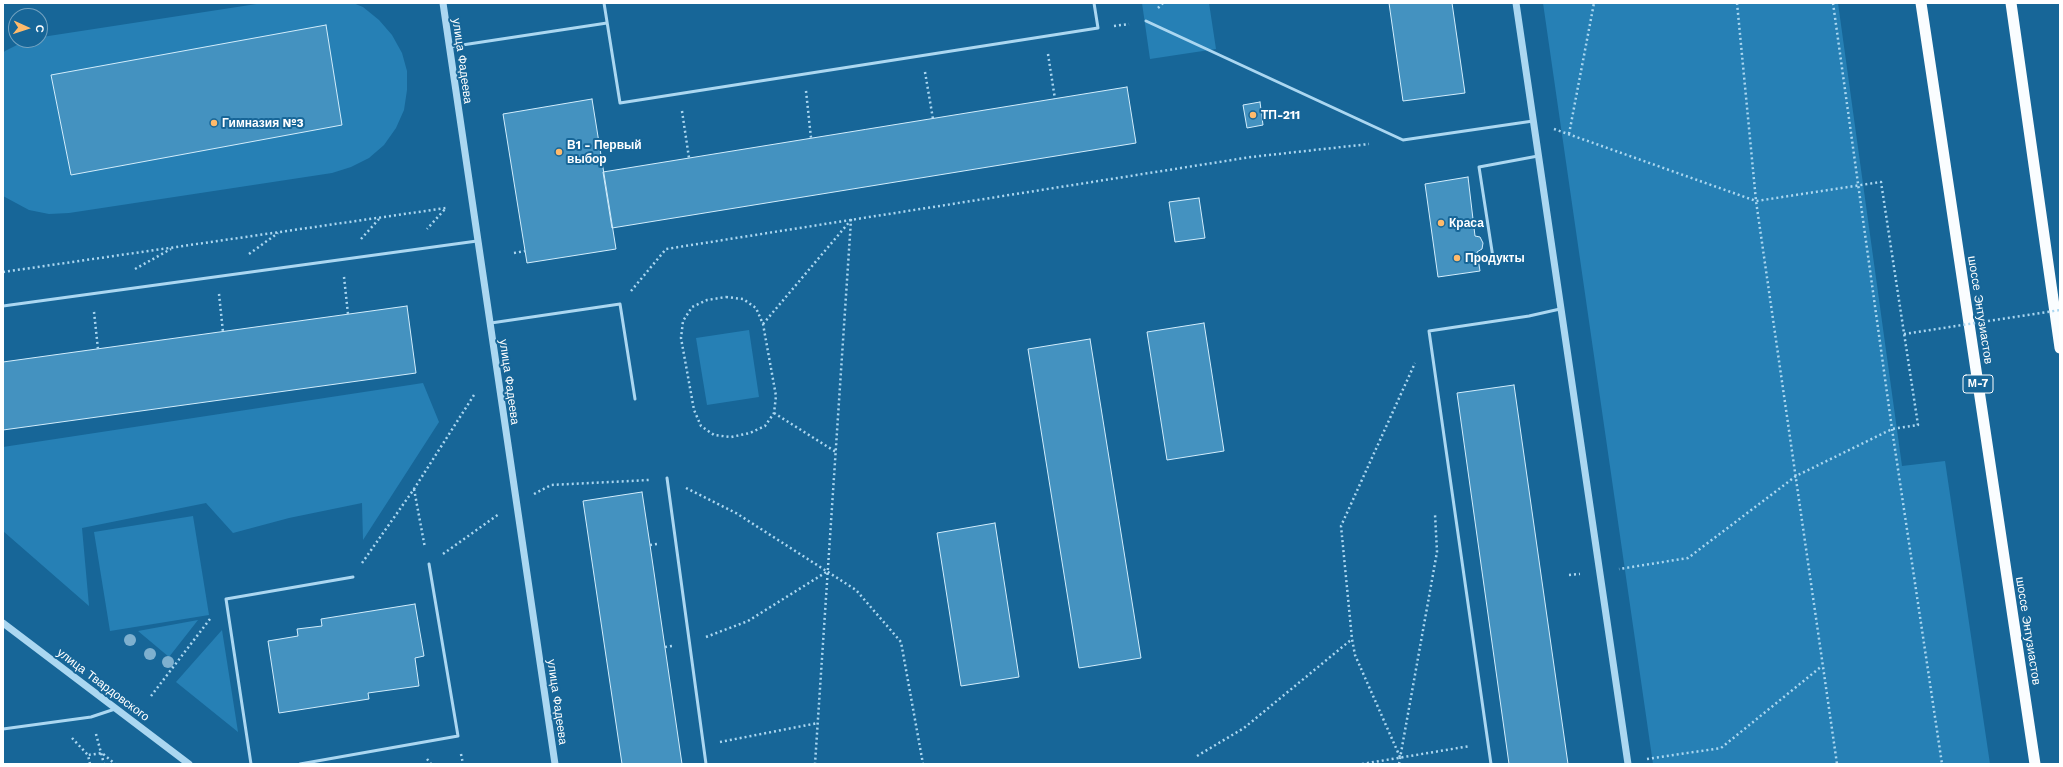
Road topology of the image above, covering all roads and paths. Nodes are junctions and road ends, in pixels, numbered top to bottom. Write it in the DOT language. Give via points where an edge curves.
graph roads {
  1 [pos="442,3"];
  2 [pos="604,3"];
  3 [pos="1094,3"];
  4 [pos="1516,3"];
  5 [pos="1594,3"];
  6 [pos="1738,3"];
  7 [pos="1833,3"];
  8 [pos="1921,3"];
  9 [pos="2011,3"];
  10 [pos="1146,21"];
  11 [pos="607,22"];
  12 [pos="1098,28"];
  13 [pos="1046,36"];
  14 [pos="449,48"];
  15 [pos="922,56"];
  16 [pos="804,75"];
  17 [pos="679,94"];
  18 [pos="1055,99"];
  19 [pos="933,119"];
  20 [pos="1533,121"];
  21 [pos="1569,134"];
  22 [pos="811,138"];
  23 [pos="1403,140"];
  24 [pos="1538,156"];
  25 [pos="689,158"];
  26 [pos="1857,186"];
  27 [pos="1756,201"];
  28 [pos="851,220"];
  29 [pos="477,240"];
  30 [pos="407,251"];
  31 [pos="525,251"];
  32 [pos="514,253"];
  33 [pos="343,259"];
  34 [pos="1494,264"];
  35 [pos="3,272"];
  36 [pos="218,276"];
  37 [pos="91,294"];
  38 [pos="620,304"];
  39 [pos="3,306"];
  40 [pos="1560,309"];
  41 [pos="2060,310"];
  42 [pos="348,314"];
  43 [pos="489,323"];
  44 [pos="763,324"];
  45 [pos="1429,331"];
  46 [pos="223,332"];
  47 [pos="1904,334"];
  48 [pos="2060,348"];
  49 [pos="98,349"];
  50 [pos="474,395"];
  51 [pos="635,399"];
  52 [pos="774,412"];
  53 [pos="1892,429"];
  54 [pos="836,452"];
  55 [pos="1796,476"];
  56 [pos="667,478"];
  57 [pos="414,490"];
  58 [pos="516,503"];
  59 [pos="1435,513"];
  60 [pos="429,564"];
  61 [pos="828,571"];
  62 [pos="1600,572"];
  63 [pos="1569,575"];
  64 [pos="353,577"];
  65 [pos="226,599"];
  66 [pos="3,623"];
  67 [pos="1352,639"];
  68 [pos="690,643"];
  69 [pos="1823,666"];
  70 [pos="150,696"];
  71 [pos="115,709"];
  72 [pos="91,718"];
  73 [pos="818,723"];
  74 [pos="3,729"];
  75 [pos="1488,743"];
  76 [pos="704,745"];
  77 [pos="102,753"];
  78 [pos="1197,756"];
  79 [pos="1400,757"];
  80 [pos="1628,763"];
  81 [pos="90,764"];
  82 [pos="104,764"];
  83 [pos="115,764"];
  84 [pos="190,764"];
  85 [pos="251,764"];
  86 [pos="300,764"];
  87 [pos="554,764"];
  88 [pos="706,764"];
  89 [pos="815,764"];
  90 [pos="923,764"];
  91 [pos="1362,764"];
  92 [pos="1399,764"];
  93 [pos="1491,764"];
  94 [pos="1837,764"];
  95 [pos="1942,764"];
  96 [pos="2035,764"];
  1 -- 14 [label="street, улица Фадеева"];
  2 -- 11 [label="lane"];
  3 -- 12 [label="lane"];
  4 -- 20 [label="street"];
  5 -- 21 [label="path"];
  6 -- 27 [label="path"];
  7 -- 26 [label="path"];
  8 -- 96 [label="highway, шоссе Энтузиастов / М-7"];
  9 -- 48 [label="highway"];
  10 -- 12 [label="path"];
  10 -- 23 [label="lane"];
  11 -- 14 [label="lane"];
  11 -- 17 [label="lane" via="620,104"];
  12 -- 13 [label="lane"];
  13 -- 15 [label="lane"];
  13 -- 18 [label="path"];
  14 -- 29 [label="street, улица Фадеева"];
  15 -- 16 [label="lane"];
  15 -- 19 [label="path"];
  16 -- 17 [label="lane"];
  16 -- 22 [label="path"];
  17 -- 25 [label="path"];
  20 -- 21 [label="path"];
  20 -- 23 [label="lane"];
  20 -- 24 [label="street"];
  21 -- 27 [label="path"];
  23 -- 28 [label="path" via="1251,157"];
  24 -- 34 [label="lane" via="1479,167"];
  24 -- 40 [label="street"];
  26 -- 27 [label="path"];
  26 -- 47 [label="path" via="1881,182"];
  26 -- 53 [label="path"];
  27 -- 55 [label="path"];
  28 -- 38 [label="path" via="666,249"];
  28 -- 44 [label="path"];
  28 -- 54 [label="path"];
  29 -- 30 [label="lane"];
  29 -- 43 [label="street, улица Фадеева"];
  30 -- 33 [label="lane"];
  30 -- 35 [label="path" via="446,208"];
  31 -- 32 [label="path"];
  33 -- 36 [label="lane"];
  33 -- 42 [label="path"];
  36 -- 37 [label="lane"];
  36 -- 46 [label="path"];
  37 -- 39 [label="lane"];
  37 -- 49 [label="path"];
  38 -- 43 [label="lane"];
  38 -- 51 [label="lane"];
  40 -- 45 [label="lane"];
  40 -- 62 [label="street"];
  41 -- 47 [label="path, bridge"];
  43 -- 58 [label="street, улица Фадеева"];
  44 -- 52 [label="path" via="776,396"];
  44 -- 52 [label="path" via="756,308 743,299 726,297 708,300 692,307 683,321 681,338 694,410 701,426 714,435 750,433 765,426"];
  45 -- 67 [label="path" via="1340,526"];
  45 -- 75 [label="lane"];
  47 -- 53 [label="path" via="1918,425"];
  50 -- 57 [label="path"];
  52 -- 54 [label="path"];
  53 -- 55 [label="path"];
  53 -- 95 [label="path"];
  54 -- 61 [label="path"];
  55 -- 62 [label="path" via="1688,558"];
  55 -- 69 [label="path"];
  56 -- 58 [label="path" via="551,485"];
  56 -- 61 [label="path" via="736,513"];
  56 -- 68 [label="lane"];
  57 -- 60 [label="path"];
  57 -- 64 [label="path"];
  58 -- 60 [label="path"];
  58 -- 87 [label="street, улица Фадеева"];
  59 -- 79 [label="path" via="1437,552"];
  60 -- 86 [label="lane" via="458,736"];
  61 -- 68 [label="path" via="748,621"];
  61 -- 73 [label="path"];
  61 -- 90 [label="path" via="856,590 901,642"];
  62 -- 63 [label="path"];
  62 -- 80 [label="street"];
  64 -- 65 [label="lane"];
  65 -- 70 [label="path"];
  65 -- 85 [label="lane"];
  66 -- 71 [label="street, улица Твардовского"];
  67 -- 78 [label="path" via="1244,728"];
  67 -- 79 [label="path" via="1355,656"];
  68 -- 76 [label="lane"];
  69 -- 80 [label="path" via="1721,748"];
  69 -- 94 [label="path"];
  71 -- 72 [label="lane"];
  71 -- 84 [label="street, улица Твардовского"];
  72 -- 74 [label="lane"];
  72 -- 77 [label="path"];
  73 -- 76 [label="path"];
  73 -- 89 [label="path"];
  75 -- 79 [label="path"];
  75 -- 93 [label="lane"];
  76 -- 88 [label="lane"];
  77 -- 81 [label="path" via="88,755"];
  77 -- 82 [label="path"];
  77 -- 83 [label="path"];
  79 -- 91 [label="path"];
  79 -- 92 [label="path"];
}
